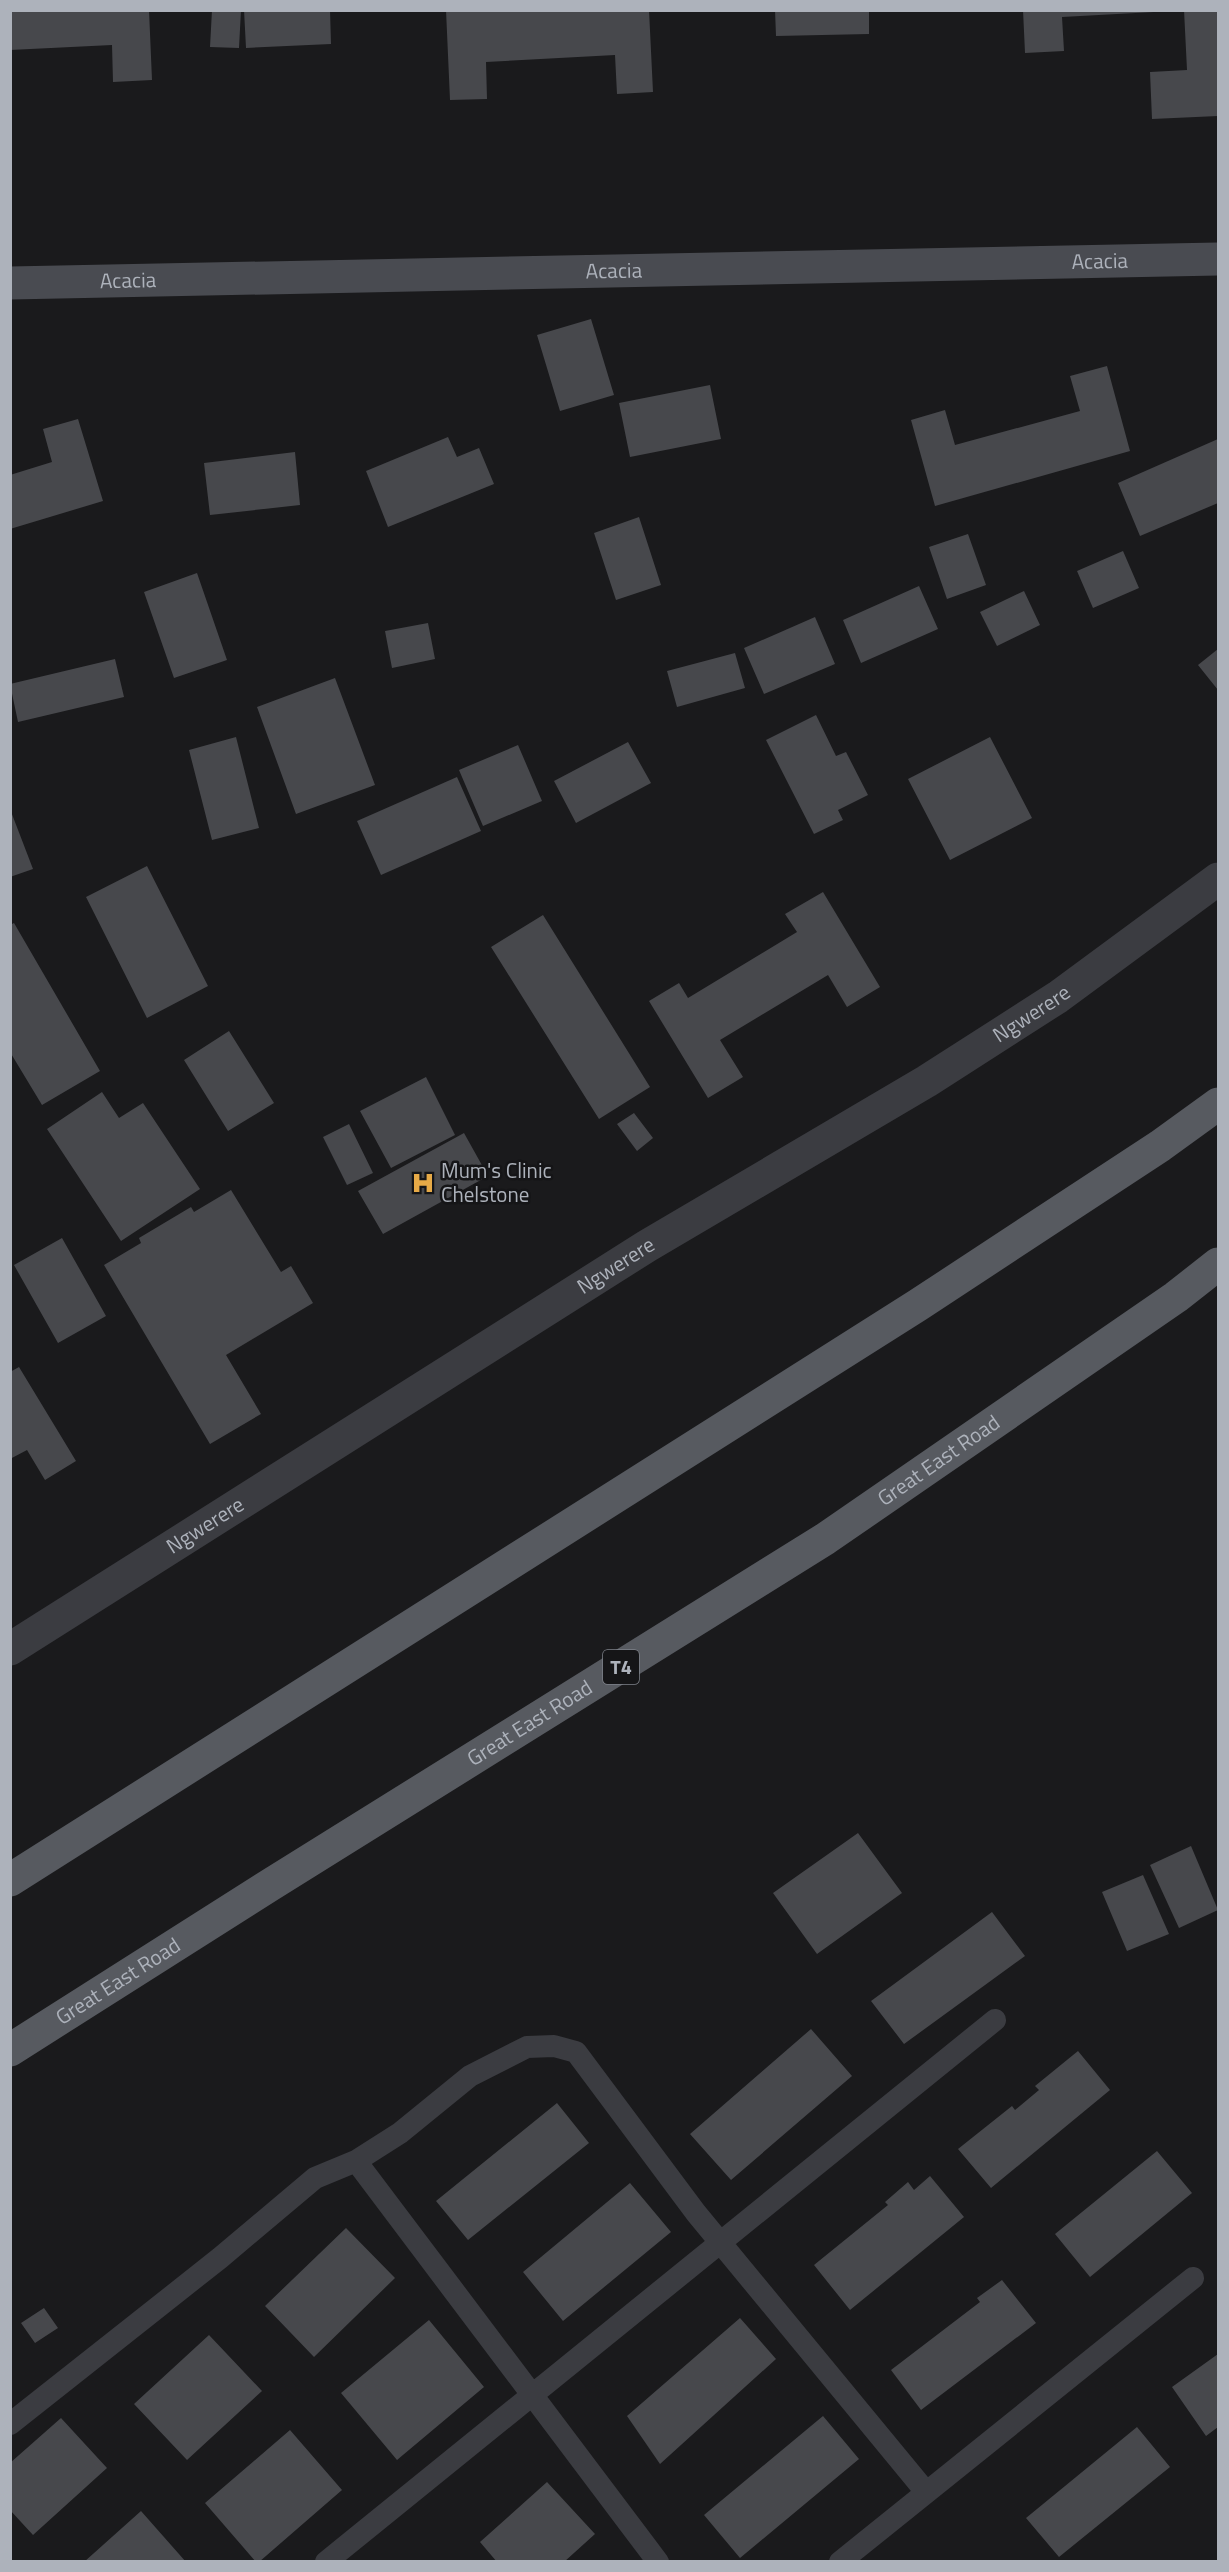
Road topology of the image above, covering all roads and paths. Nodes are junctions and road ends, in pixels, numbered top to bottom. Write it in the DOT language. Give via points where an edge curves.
graph roads {
  1 [pos="1218,259"];
  2 [pos="10,284"];
  3 [pos="1218,879"];
  4 [pos="1218,1104"];
  5 [pos="1218,1264"];
  6 [pos="10,1649"];
  7 [pos="10,1880"];
  8 [pos="995,2020"];
  9 [pos="10,2050"];
  10 [pos="356,2161"];
  11 [pos="720,2241"];
  12 [pos="1193,2278"];
  13 [pos="534,2394"];
  14 [pos="10,2424"];
  15 [pos="926,2492"];
  16 [pos="326,2562"];
  17 [pos="658,2562"];
  18 [pos="840,2562"];
  1 -- 2 [label="main road, Acacia"];
  3 -- 6 [label="street, Ngwerere" via="1058,997 927,1082 637,1253"];
  4 -- 7 [label="main road" via="918,1305"];
  5 -- 9 [label="main road, Great East Road / T4" via="825,1539"];
  8 -- 11 [label="lane"];
  10 -- 11 [label="lane" via="400,2133 470,2076 527,2047 554,2046 576,2052"];
  10 -- 13 [label="lane"];
  10 -- 14 [label="lane" via="315,2178"];
  11 -- 13 [label="lane"];
  11 -- 15 [label="lane"];
  12 -- 15 [label="lane"];
  13 -- 16 [label="lane"];
  13 -- 17 [label="lane"];
  15 -- 18 [label="lane"];
}
